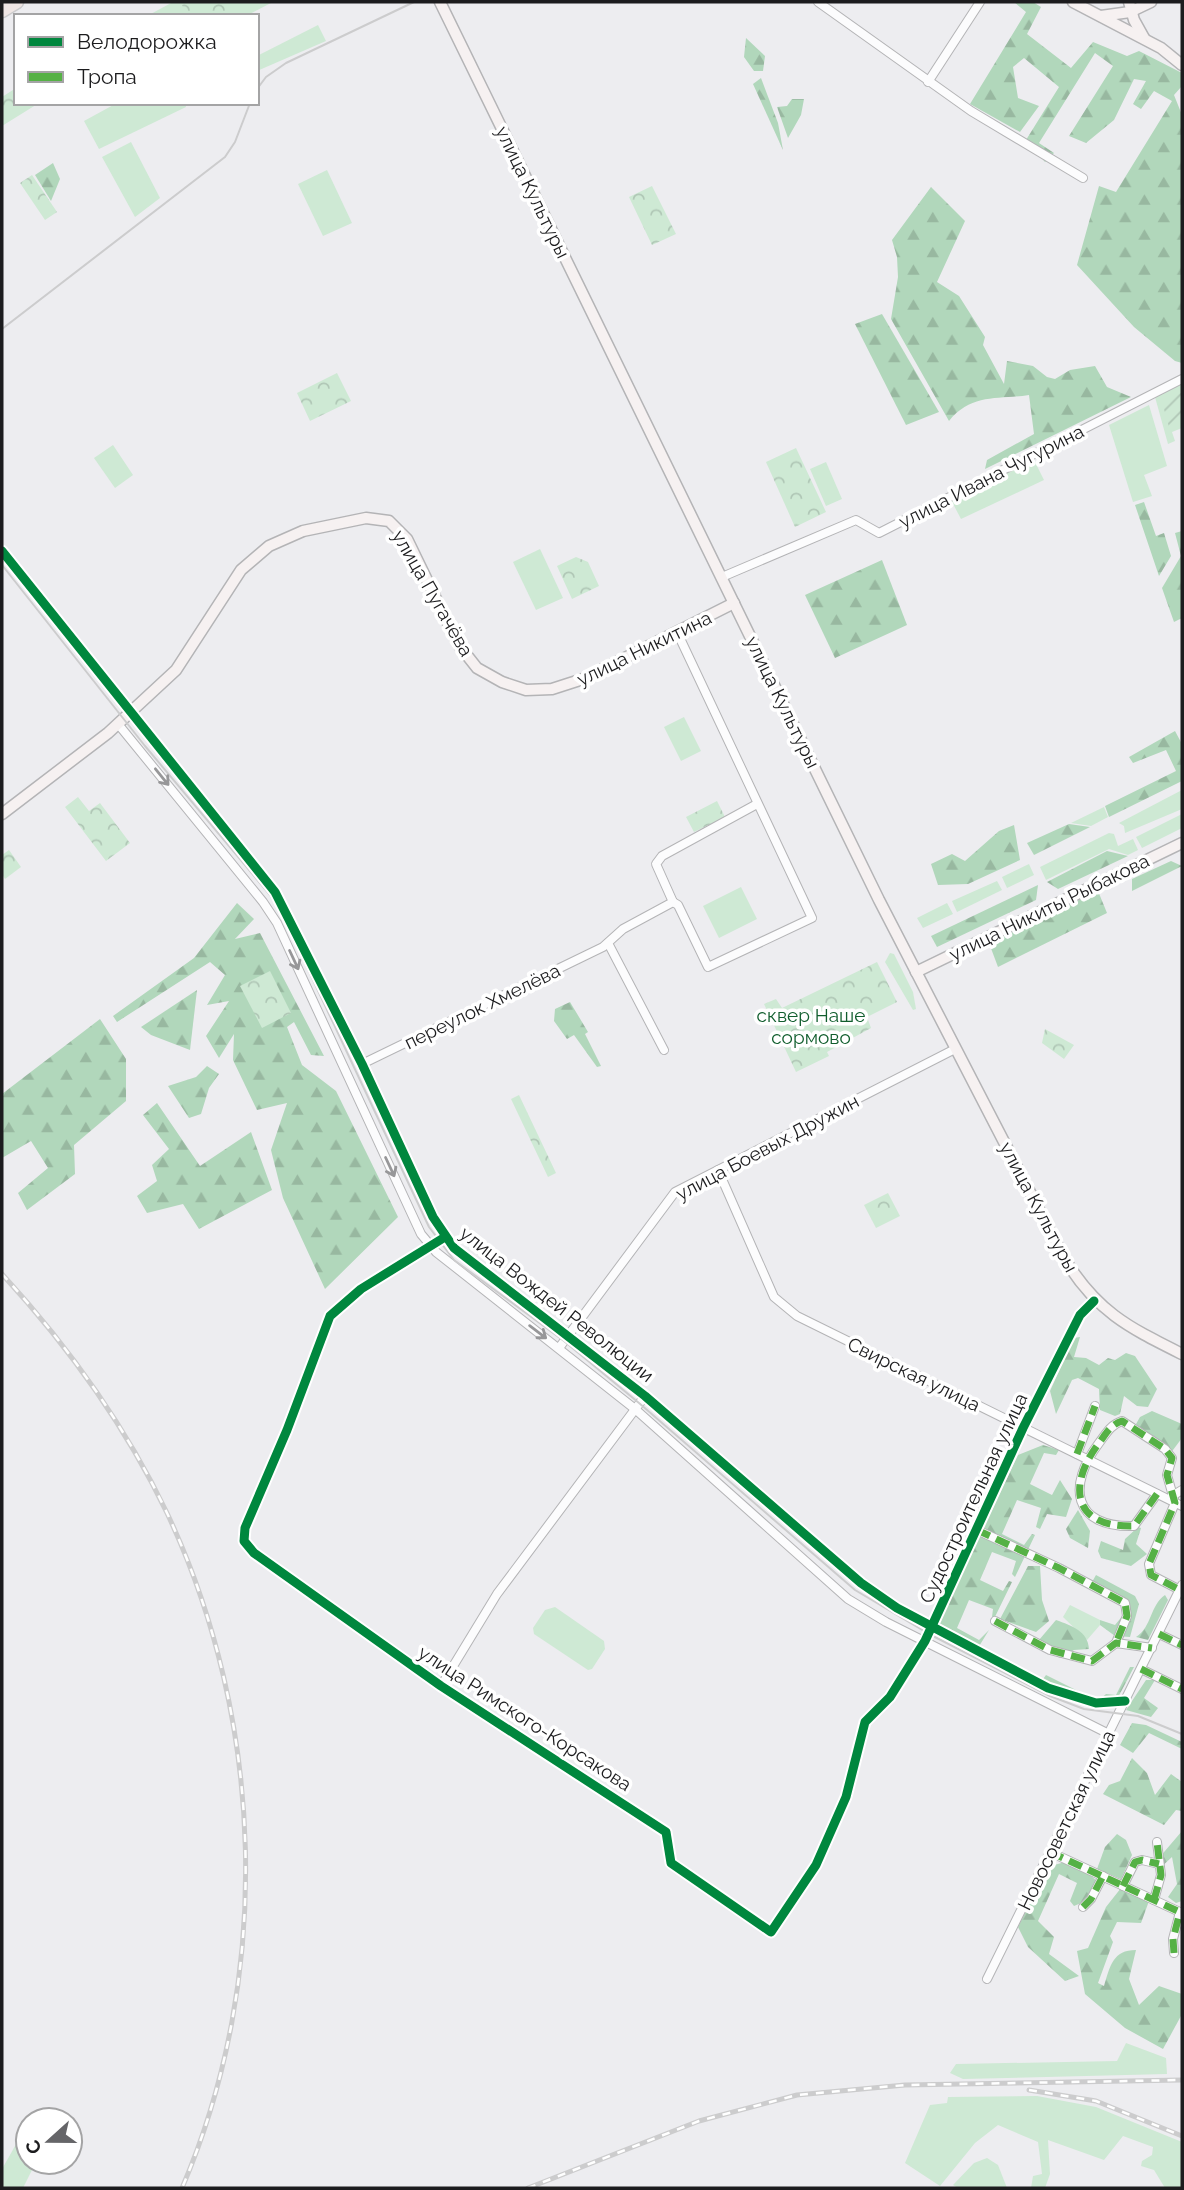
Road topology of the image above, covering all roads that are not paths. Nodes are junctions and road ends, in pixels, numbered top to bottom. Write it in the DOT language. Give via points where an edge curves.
graph roads {
  1 [pos="17,2"];
  2 [pos="440,2"];
  3 [pos="818,2"];
  4 [pos="980,2"];
  5 [pos="1073,2"];
  6 [pos="1151,2"];
  7 [pos="1130,7"];
  8 [pos="2,11"];
  9 [pos="1098,16"];
  10 [pos="1146,40"];
  11 [pos="1182,65"];
  12 [pos="928,82"];
  13 [pos="1083,177"];
  14 [pos="1182,379"];
  15 [pos="2,551"];
  16 [pos="722,577"];
  17 [pos="734,603"];
  18 [pos="677,632"];
  19 [pos="552,689"];
  20 [pos="128,711"];
  21 [pos="118,724"];
  22 [pos="757,804"];
  23 [pos="2,814"];
  24 [pos="1182,843"];
  25 [pos="673,902"];
  26 [pos="605,945"];
  27 [pos="916,972"];
  28 [pos="955,1049"];
  29 [pos="664,1050"];
  30 [pos="362,1064"];
  31 [pos="718,1170"];
  32 [pos="444,1237"];
  33 [pos="430,1245"];
  34 [pos="1094,1301"];
  35 [pos="568,1335"];
  36 [pos="559,1348"];
  37 [pos="1182,1354"];
  38 [pos="645,1396"];
  39 [pos="1095,1406"];
  40 [pos="635,1409"];
  41 [pos="1023,1427"];
  42 [pos="1077,1454"];
  43 [pos="1086,1459"];
  44 [pos="1182,1490"];
  45 [pos="1157,1494"];
  46 [pos="1176,1502"];
  47 [pos="976,1530"];
  48 [pos="1181,1587"];
  49 [pos="995,1621"];
  50 [pos="932,1628"];
  51 [pos="1159,1634"];
  52 [pos="925,1641"];
  53 [pos="1116,1643"];
  54 [pos="1182,1645"];
  55 [pos="1152,1648"];
  56 [pos="1142,1669"];
  57 [pos="441,1686"];
  58 [pos="1182,1689"];
  59 [pos="1125,1701"];
  60 [pos="1109,1734"];
  61 [pos="1157,1842"];
  62 [pos="1050,1852"];
  63 [pos="1159,1864"];
  64 [pos="1103,1876"];
  65 [pos="1123,1886"];
  66 [pos="1154,1900"];
  67 [pos="1083,1907"];
  68 [pos="1181,1913"];
  69 [pos="771,1932"];
  70 [pos="1174,1953"];
  71 [pos="987,1979"];
  1 -- 8 [label="main road"];
  2 -- 16 [label="main road, улица Культуры"];
  3 -- 12 [label="street"];
  4 -- 12 [label="street"];
  5 -- 9 [label="main road"];
  6 -- 7 [label="main road"];
  7 -- 9 [label="main road"];
  7 -- 10 [label="main road"];
  9 -- 10 [label="main road"];
  10 -- 11 [label="main road"];
  12 -- 13 [label="street"];
  14 -- 16 [label="street, улица Ивана Чугурина" via="879,533 856,520"];
  15 -- 20 [label="street, улица Вождей Революции"];
  16 -- 17 [label="main road, улица Культуры"];
  17 -- 18 [label="main road, улица Никитина"];
  17 -- 27 [label="main road, улица Культуры"];
  18 -- 19 [label="main road, улица Никитина" via="583,679"];
  18 -- 22 [label="street"];
  19 -- 20 [label="main road, улица Пугачёва" via="526,690 477,668 458,644 398,528 380,517 291,534 256,556 241,570 176,670"];
  20 -- 21 [label="main road, улица Пугачёва"];
  20 -- 30 [label="street, улица Вождей Революции" via="275,892"];
  21 -- 23 [label="main road, улица Пугачёва"];
  21 -- 33 [label="street, улица Вождей Революции, one-way" via="277,923"];
  22 -- 25 [label="street" via="662,856 656,864"];
  22 -- 25 [label="street" via="813,918 708,967"];
  24 -- 27 [label="main road, улица Никиты Рыбакова"];
  25 -- 26 [label="street, переулок Хмелёва" via="623,929"];
  26 -- 29 [label="street"];
  26 -- 30 [label="street, переулок Хмелёва"];
  27 -- 28 [label="main road, улица Культуры"];
  28 -- 31 [label="street, улица Боевых Дружин"];
  28 -- 34 [label="main road, улица Культуры" via="1064,1258"];
  30 -- 32 [label="street, улица Вождей Революции"];
  31 -- 35 [label="street, улица Боевых Дружин" via="675,1192"];
  31 -- 41 [label="street, Свирская улица" via="774,1297 797,1316"];
  32 -- 33 [label="street"];
  32 -- 35 [label="street, улица Вождей Революции" via="468,1261"];
  33 -- 36 [label="street, улица Вождей Революции, one-way" via="460,1274"];
  33 -- 57 [label="street, улица Римского-Корсакова" via="361,1289 330,1316 245,1528 244,1541 254,1553"];
  34 -- 37 [label="main road, улица Культуры" via="1140,1333"];
  34 -- 41 [label="street, Судостроительная улица" via="1080,1315"];
  35 -- 36 [label="street, улица Боевых Дружин"];
  35 -- 38 [label="street, улица Вождей Революции"];
  36 -- 40 [label="street, улица Вождей Революции"];
  38 -- 40 [label="street"];
  38 -- 50 [label="street, улица Вождей Революции" via="861,1583"];
  39 -- 42 [label="street"];
  40 -- 52 [label="street, улица Вождей Революции" via="848,1599"];
  40 -- 57 [label="street" via="497,1594"];
  41 -- 42 [label="street, Свирская улица"];
  41 -- 47 [label="street, Судостроительная улица"];
  42 -- 43 [label="street, Свирская улица"];
  43 -- 45 [label="street, Свирская улица"];
  43 -- 45 [label="street" via="1079,1481 1081,1503 1092,1516 1134,1526"];
  43 -- 46 [label="street" via="1113,1424 1122,1421 1172,1458 1167,1475"];
  44 -- 46 [label="street"];
  45 -- 46 [label="street, Свирская улица"];
  46 -- 48 [label="street" via="1149,1564 1151,1575"];
  47 -- 50 [label="street, Судостроительная улица"];
  47 -- 53 [label="street" via="1125,1603 1126,1616"];
  48 -- 51 [label="street, Новосоветская улица"];
  49 -- 53 [label="street" via="1050,1650 1092,1661"];
  50 -- 52 [label="street, Судостроительная улица"];
  50 -- 59 [label="street, улица Вождей Революции" via="1048,1688 1096,1703"];
  51 -- 54 [label="street"];
  51 -- 55 [label="street, Новосоветская улица"];
  52 -- 60 [label="street, улица Вождей Революции"];
  52 -- 69 [label="street, Судостроительная улица" via="890,1697 865,1722 846,1797 816,1865"];
  53 -- 55 [label="street"];
  55 -- 56 [label="street, Новосоветская улица"];
  56 -- 58 [label="street"];
  56 -- 59 [label="street, Новосоветская улица"];
  57 -- 69 [label="street, улица Римского-Корсакова" via="666,1832 671,1863"];
  59 -- 60 [label="street, Новосоветская улица"];
  60 -- 62 [label="street, Новосоветская улица"];
  61 -- 63 [label="street"];
  62 -- 64 [label="street"];
  62 -- 71 [label="street, Новосоветская улица"];
  63 -- 65 [label="street" via="1135,1862"];
  63 -- 66 [label="street"];
  64 -- 65 [label="street"];
  64 -- 67 [label="street"];
  65 -- 66 [label="street"];
  66 -- 68 [label="street"];
  68 -- 70 [label="street"];
}
